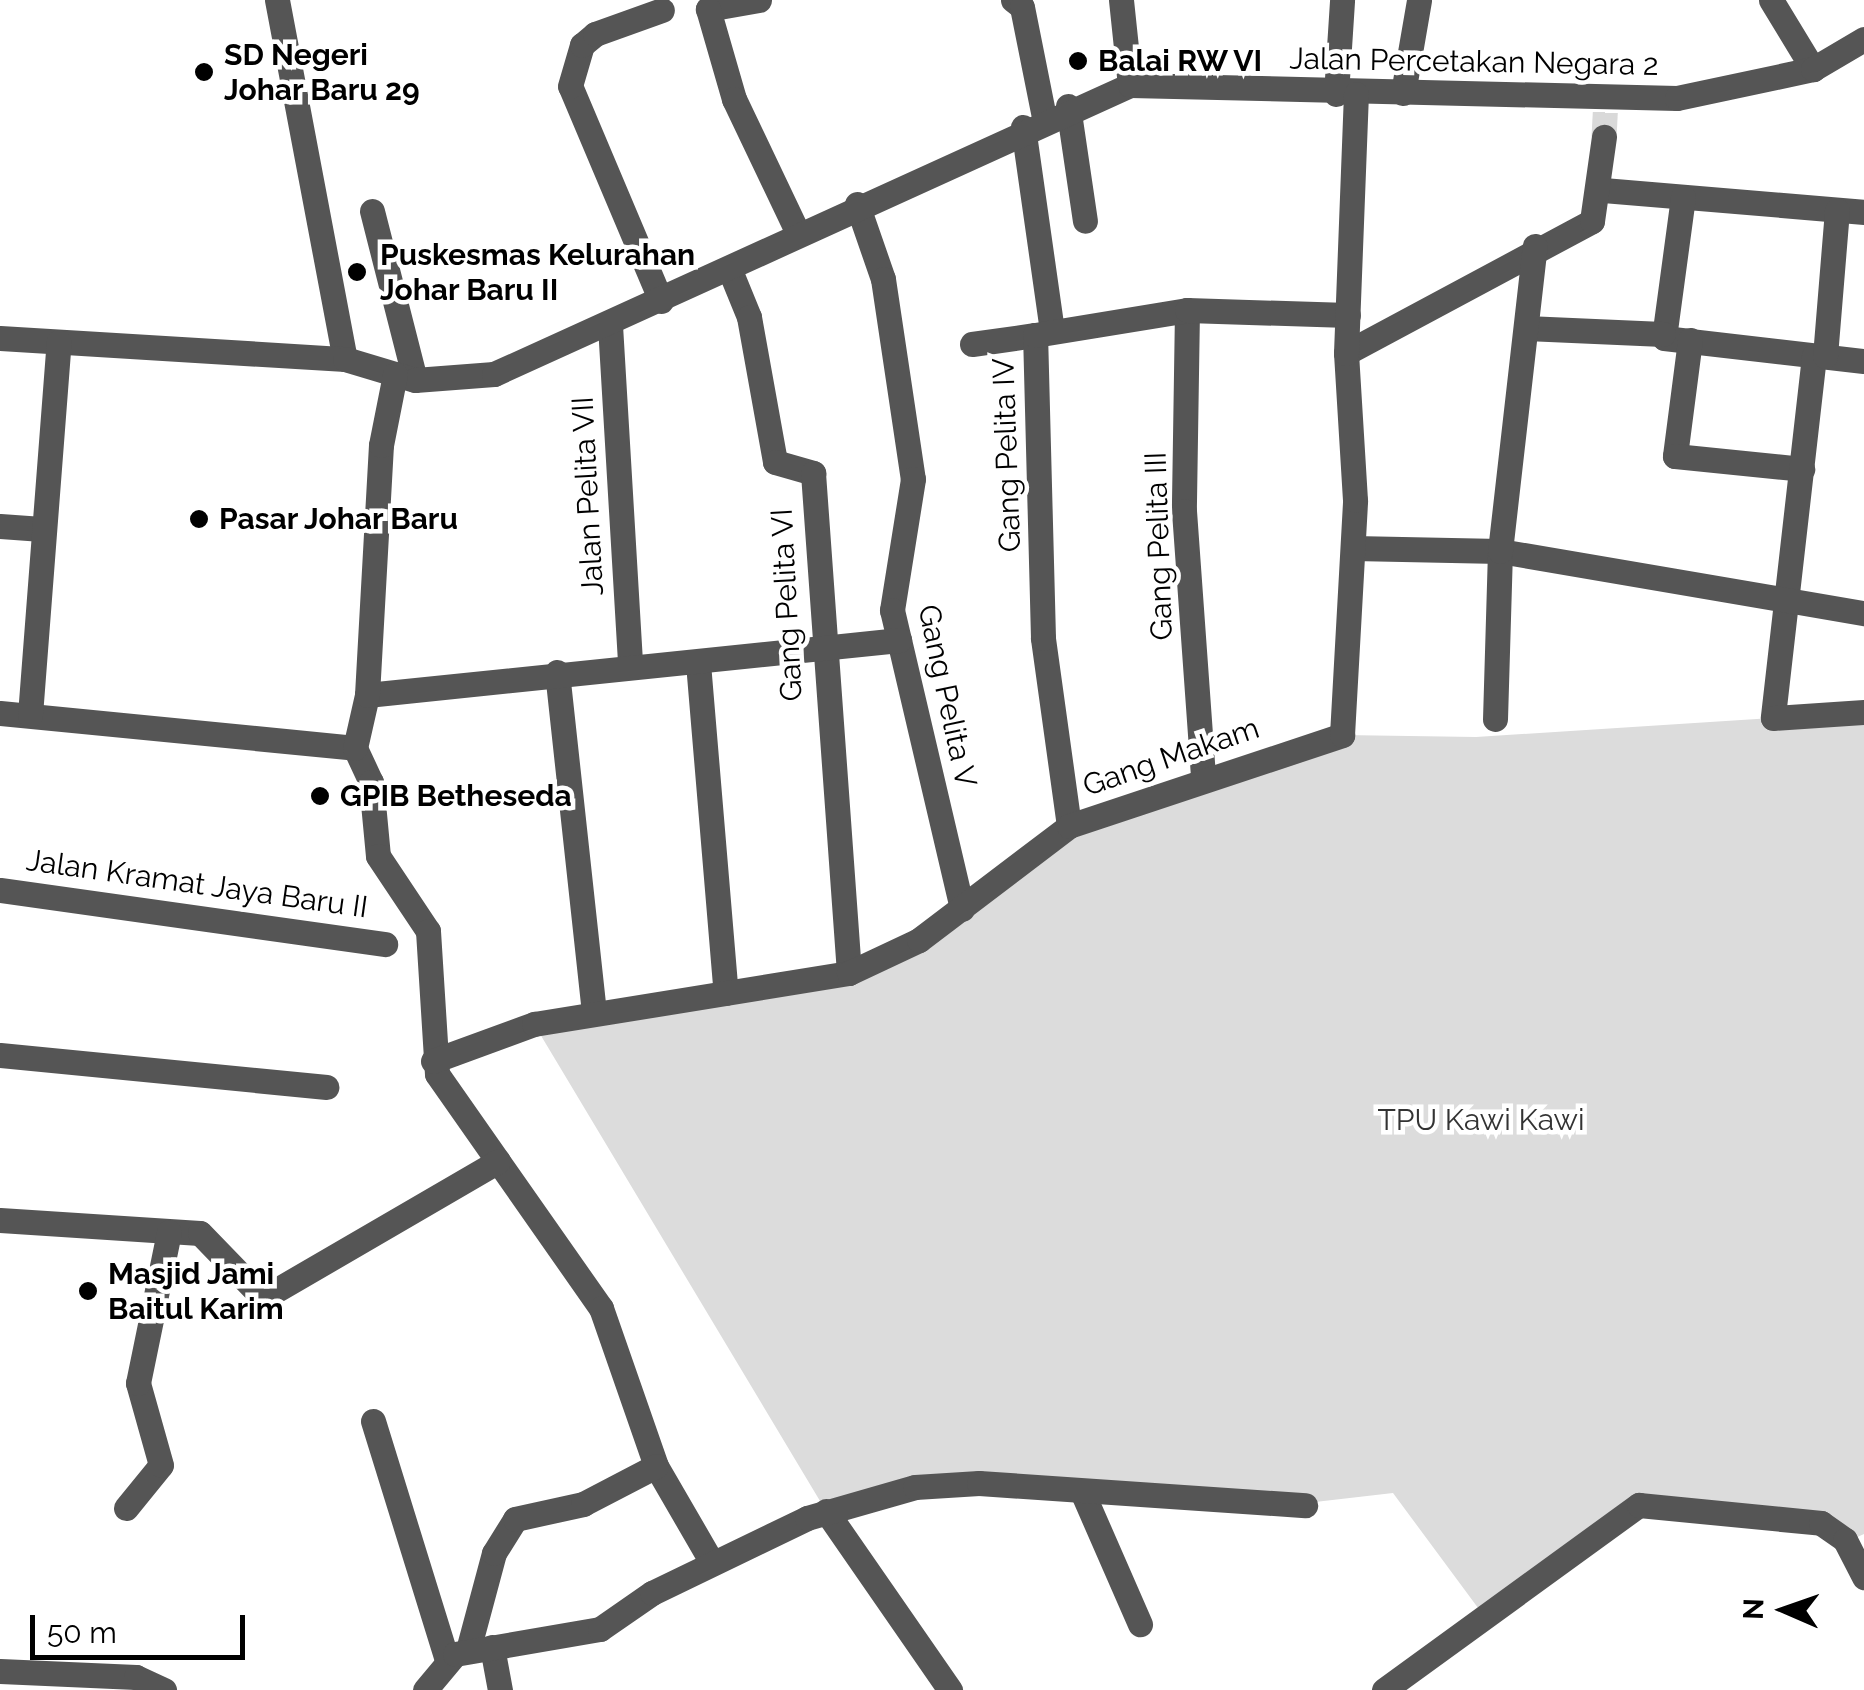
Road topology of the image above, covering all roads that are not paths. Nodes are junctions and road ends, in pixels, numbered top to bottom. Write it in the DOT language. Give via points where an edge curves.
graph roads {
  1 [pos="277,0"];
  2 [pos="760,0"];
  3 [pos="1013,0"];
  4 [pos="1122,0"];
  5 [pos="1342,0"];
  6 [pos="1418,0"];
  7 [pos="1771,0"];
  8 [pos="662,10"];
  9 [pos="1864,39"];
  10 [pos="1813,69"];
  11 [pos="1130,85"];
  12 [pos="1403,93"];
  13 [pos="1346,94"];
  14 [pos="1068,106"];
  15 [pos="1034,122"];
  16 [pos="1604,137"];
  17 [pos="1602,190"];
  18 [pos="1683,197"];
  19 [pos="857,204"];
  20 [pos="1837,210"];
  21 [pos="372,211"];
  22 [pos="1864,212"];
  23 [pos="1086,221"];
  24 [pos="797,231"];
  25 [pos="1535,246"];
  26 [pos="731,271"];
  27 [pos="661,300"];
  28 [pos="1187,310"];
  29 [pos="1348,314"];
  30 [pos="1526,328"];
  31 [pos="610,330"];
  32 [pos="1043,332"];
  33 [pos="1663,334"];
  34 [pos="0,338"];
  35 [pos="1690,340"];
  36 [pos="59,342"];
  37 [pos="972,344"];
  38 [pos="1346,353"];
  39 [pos="1819,356"];
  40 [pos="345,359"];
  41 [pos="1864,361"];
  42 [pos="405,377"];
  43 [pos="1802,469"];
  44 [pos="0,526"];
  45 [pos="42,529"];
  46 [pos="1353,548"];
  47 [pos="1500,551"];
  48 [pos="1788,604"];
  49 [pos="1864,613"];
  50 [pos="899,640"];
  51 [pos="819,648"];
  52 [pos="698,663"];
  53 [pos="630,665"];
  54 [pos="558,672"];
  55 [pos="368,695"];
  56 [pos="0,712"];
  57 [pos="1864,712"];
  58 [pos="30,716"];
  59 [pos="1494,719"];
  60 [pos="355,748"];
  61 [pos="1203,779"];
  62 [pos="1068,826"];
  63 [pos="0,890"];
  64 [pos="962,909"];
  65 [pos="385,944"];
  66 [pos="849,973"];
  67 [pos="726,994"];
  68 [pos="594,1013"];
  69 [pos="0,1055"];
  70 [pos="433,1061"];
  71 [pos="326,1087"];
  72 [pos="498,1162"];
  73 [pos="0,1220"];
  74 [pos="184,1233"];
  75 [pos="373,1421"];
  76 [pos="656,1466"];
  77 [pos="1084,1496"];
  78 [pos="1304,1505"];
  79 [pos="126,1508"];
  80 [pos="826,1511"];
  81 [pos="1855,1538"];
  82 [pos="711,1561"];
  83 [pos="1864,1577"];
  84 [pos="1140,1624"];
  85 [pos="469,1652"];
  86 [pos="0,1671"];
  87 [pos="164,1690"];
  88 [pos="425,1690"];
  89 [pos="500,1690"];
  90 [pos="950,1690"];
  91 [pos="1384,1690"];
  1 -- 40 [label="street"];
  2 -- 24 [label="street" via="708,9 734,100"];
  3 -- 15 [label="street" via="1022,7"];
  4 -- 11 [label="street"];
  5 -- 13 [label="street, Gang Makam"];
  6 -- 12 [label="street"];
  7 -- 10 [label="street"];
  8 -- 27 [label="street" via="582,45 570,86"];
  9 -- 10 [label="street, Jalan Percetakan Negara 2"];
  10 -- 12 [label="street, Jalan Percetakan Negara 2" via="1677,98"];
  11 -- 13 [label="street, Jalan Percetakan Negara 2"];
  11 -- 14 [label="street, Jalan Percetakan Negara 2"];
  12 -- 13 [label="street, Jalan Percetakan Negara 2"];
  13 -- 29 [label="street, Gang Makam"];
  14 -- 15 [label="street, Jalan Percetakan Negara 2"];
  14 -- 23 [label="street"];
  15 -- 19 [label="street, Jalan Percetakan Negara 2"];
  15 -- 32 [label="street"];
  16 -- 17 [label="street"];
  17 -- 18 [label="street"];
  17 -- 25 [label="street" via="1592,222"];
  18 -- 20 [label="street"];
  18 -- 33 [label="street"];
  19 -- 24 [label="street, Jalan Percetakan Negara 2"];
  19 -- 50 [label="street, Gang Pelita V" via="883,279 913,479 893,578"];
  20 -- 22 [label="street"];
  20 -- 39 [label="street"];
  21 -- 42 [label="street"];
  24 -- 26 [label="street, Jalan Percetakan Negara 2"];
  25 -- 30 [label="street"];
  25 -- 38 [label="street"];
  26 -- 27 [label="street, Jalan Percetakan Negara 2"];
  26 -- 51 [label="street, Gang Pelita VI" via="749,317 775,462 813,473"];
  27 -- 31 [label="street, Jalan Percetakan Negara 2"];
  28 -- 29 [label="street, Gang Pelita IV"];
  28 -- 32 [label="street, Gang Pelita IV"];
  28 -- 61 [label="street, Gang Pelita III" via="1184,512"];
  29 -- 38 [label="street, Gang Makam"];
  30 -- 33 [label="street"];
  30 -- 47 [label="street"];
  31 -- 42 [label="street, Jalan Percetakan Negara 2" via="494,374"];
  31 -- 53 [label="street, Jalan Pelita VII"];
  32 -- 37 [label="street"];
  32 -- 62 [label="street, Gang Pelita IV" via="1043,638"];
  33 -- 35 [label="street"];
  34 -- 36 [label="street, Jalan Percetakan Negara 2"];
  35 -- 39 [label="street"];
  35 -- 43 [label="street" via="1675,456"];
  36 -- 40 [label="street, Jalan Percetakan Negara 2"];
  36 -- 45 [label="street"];
  38 -- 46 [label="street, Gang Makam"];
  39 -- 41 [label="street"];
  39 -- 43 [label="street"];
  40 -- 42 [label="street, Jalan Percetakan Negara 2"];
  42 -- 55 [label="street" via="382,445"];
  43 -- 48 [label="street"];
  44 -- 45 [label="street"];
  45 -- 58 [label="street"];
  46 -- 47 [label="street"];
  46 -- 61 [label="street, Gang Makam" via="1342,736"];
  47 -- 48 [label="street"];
  47 -- 59 [label="street"];
  48 -- 49 [label="street"];
  48 -- 57 [label="street" via="1773,718"];
  50 -- 51 [label="street"];
  50 -- 64 [label="street, Gang Pelita V"];
  51 -- 52 [label="street"];
  51 -- 66 [label="street, Gang Pelita VI"];
  52 -- 53 [label="street"];
  52 -- 67 [label="street"];
  53 -- 54 [label="street"];
  54 -- 55 [label="street"];
  54 -- 68 [label="street"];
  55 -- 60 [label="street"];
  56 -- 58 [label="street"];
  58 -- 60 [label="street"];
  60 -- 70 [label="street" via="370,782 378,856 428,932"];
  61 -- 62 [label="street, Gang Makam"];
  62 -- 64 [label="street, Gang Makam"];
  63 -- 65 [label="street, Jalan Kramat Jaya Baru II"];
  64 -- 66 [label="street, Gang Makam"];
  66 -- 67 [label="street, Gang Makam"];
  67 -- 68 [label="street, Gang Makam"];
  68 -- 70 [label="street, Gang Makam" via="521,1027"];
  69 -- 71 [label="street"];
  70 -- 72 [label="street"];
  72 -- 74 [label="street" via="264,1298"];
  72 -- 76 [label="street" via="602,1308"];
  73 -- 74 [label="street"];
  74 -- 79 [label="street" via="138,1382 161,1465"];
  75 -- 85 [label="street"];
  76 -- 82 [label="street"];
  76 -- 85 [label="street" via="583,1504 514,1519 494,1553"];
  77 -- 78 [label="street"];
  77 -- 80 [label="street" via="979,1483 916,1488"];
  77 -- 84 [label="street"];
  80 -- 82 [label="street"];
  80 -- 90 [label="street"];
  81 -- 83 [label="street"];
  81 -- 91 [label="street" via="1821,1523 1639,1505"];
  82 -- 85 [label="street" via="600,1629"];
  85 -- 88 [label="street"];
  85 -- 89 [label="street"];
  86 -- 87 [label="street" via="136,1677"];
}
